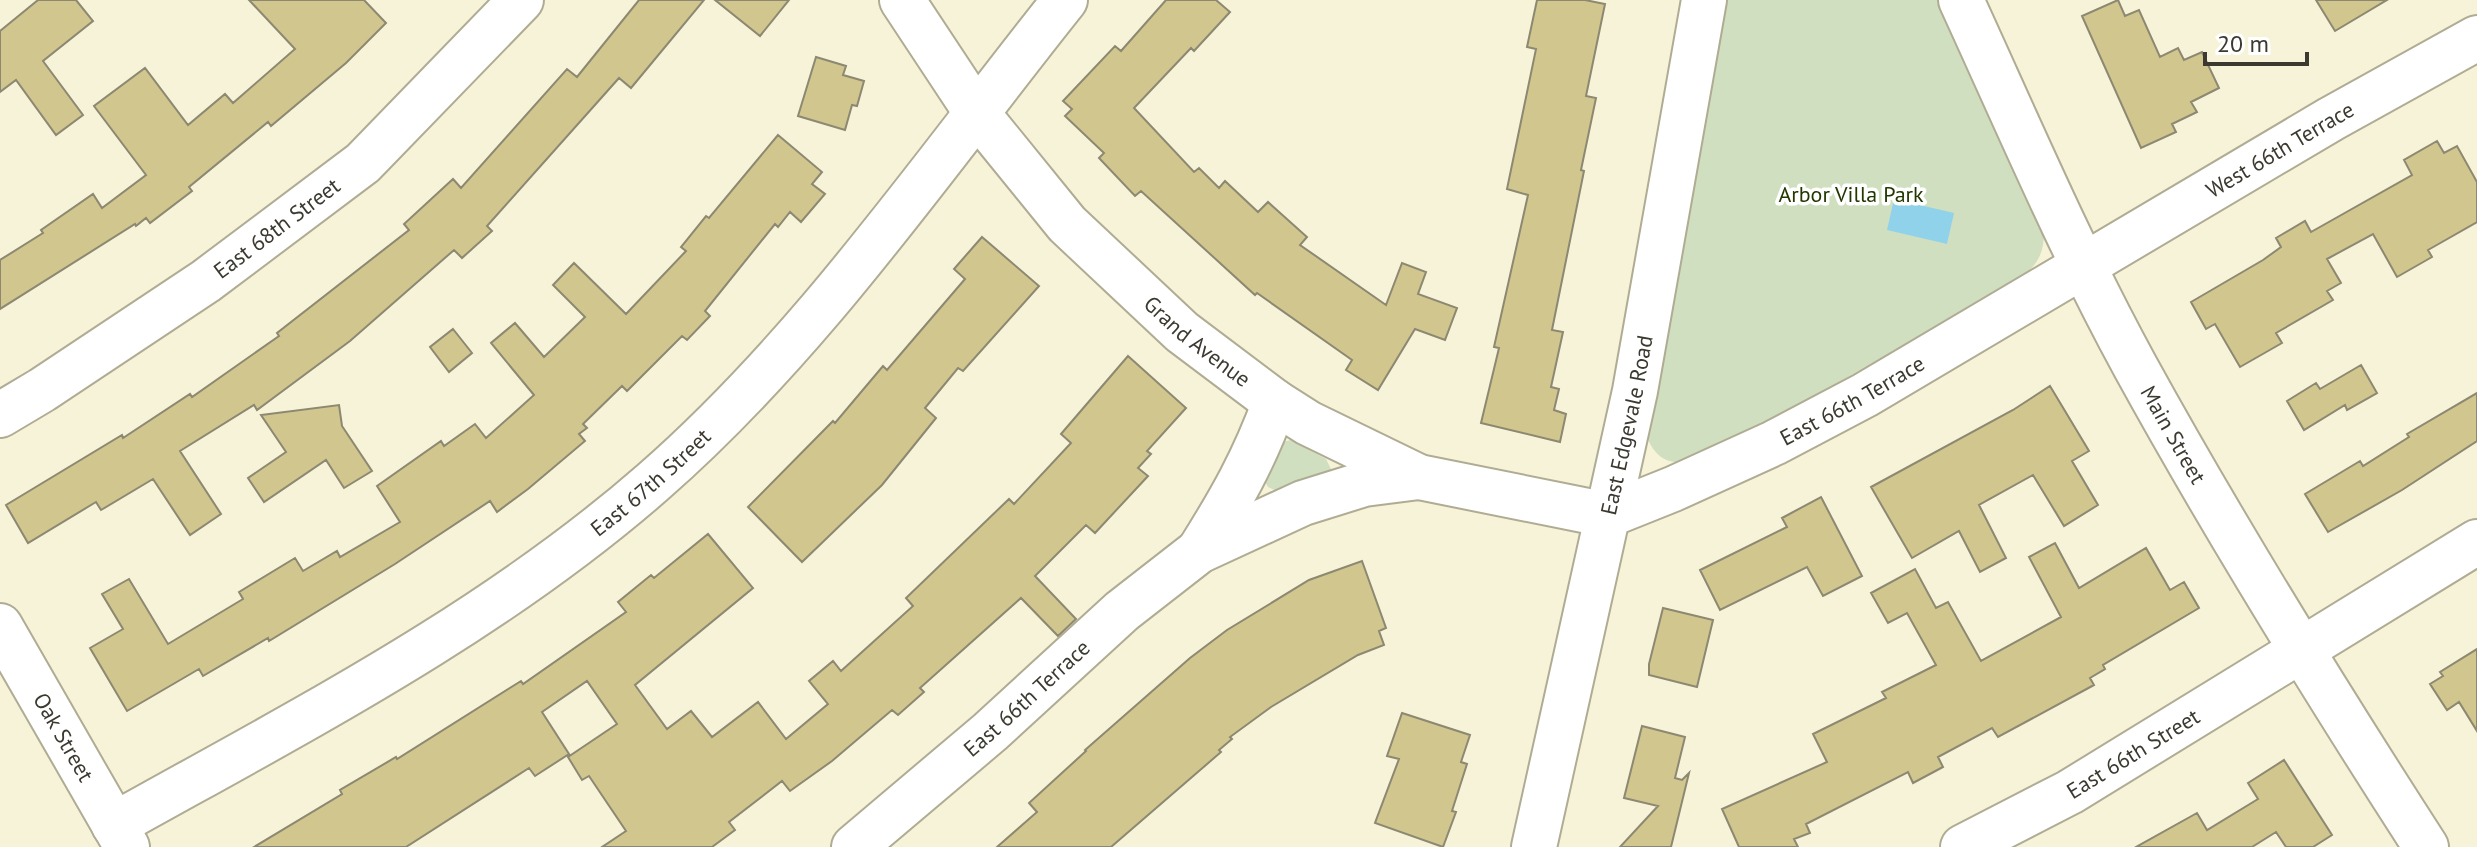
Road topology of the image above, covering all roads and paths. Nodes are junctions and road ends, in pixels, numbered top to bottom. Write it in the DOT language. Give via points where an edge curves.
graph roads {
  1 [pos="521,0"];
  2 [pos="902,0"];
  3 [pos="1065,0"];
  4 [pos="1704,0"];
  5 [pos="1961,0"];
  6 [pos="2477,38"];
  7 [pos="976,112"];
  8 [pos="2084,265"];
  9 [pos="1275,402"];
  10 [pos="0,415"];
  11 [pos="1419,477"];
  12 [pos="1608,515"];
  13 [pos="2477,542"];
  14 [pos="1199,551"];
  15 [pos="0,626"];
  16 [pos="2300,652"];
  17 [pos="120,836"];
  18 [pos="854,847"];
  19 [pos="1534,847"];
  20 [pos="1963,847"];
  21 [pos="2426,847"];
  1 -- 10 [label="street, East 68th Street" via="363,163 206,281"];
  2 -- 7 [label="street, Grand Avenue"];
  3 -- 7 [label="street, East 67th Street"];
  4 -- 12 [label="street, East Edgevale Road"];
  5 -- 8 [label="street, Main Street"];
  6 -- 8 [label="street, West 66th Terrace"];
  7 -- 9 [label="street, Grand Avenue" via="1067,224 1182,332"];
  7 -- 17 [label="street, East 67th Street" via="795,341 642,491 557,561 458,629"];
  8 -- 12 [label="street, East 66th Terrace" via="1774,443"];
  8 -- 16 [label="street, Main Street" via="2135,366"];
  9 -- 11 [label="street, Grand Avenue"];
  9 -- 14 [label="street, East 66th Terrace" via="1237,492"];
  11 -- 12 [label="street, Grand Avenue"];
  11 -- 14 [label="street, East 66th Terrace" via="1364,484 1303,503"];
  12 -- 19 [label="street, East Edgevale Road"];
  13 -- 16 [label="street, East 66th Street"];
  14 -- 18 [label="street, East 66th Terrace" via="1122,611"];
  15 -- 17 [label="street, Oak Street"];
  16 -- 20 [label="street, East 66th Street" via="2070,792"];
  16 -- 21 [label="street, Main Street"];
}
